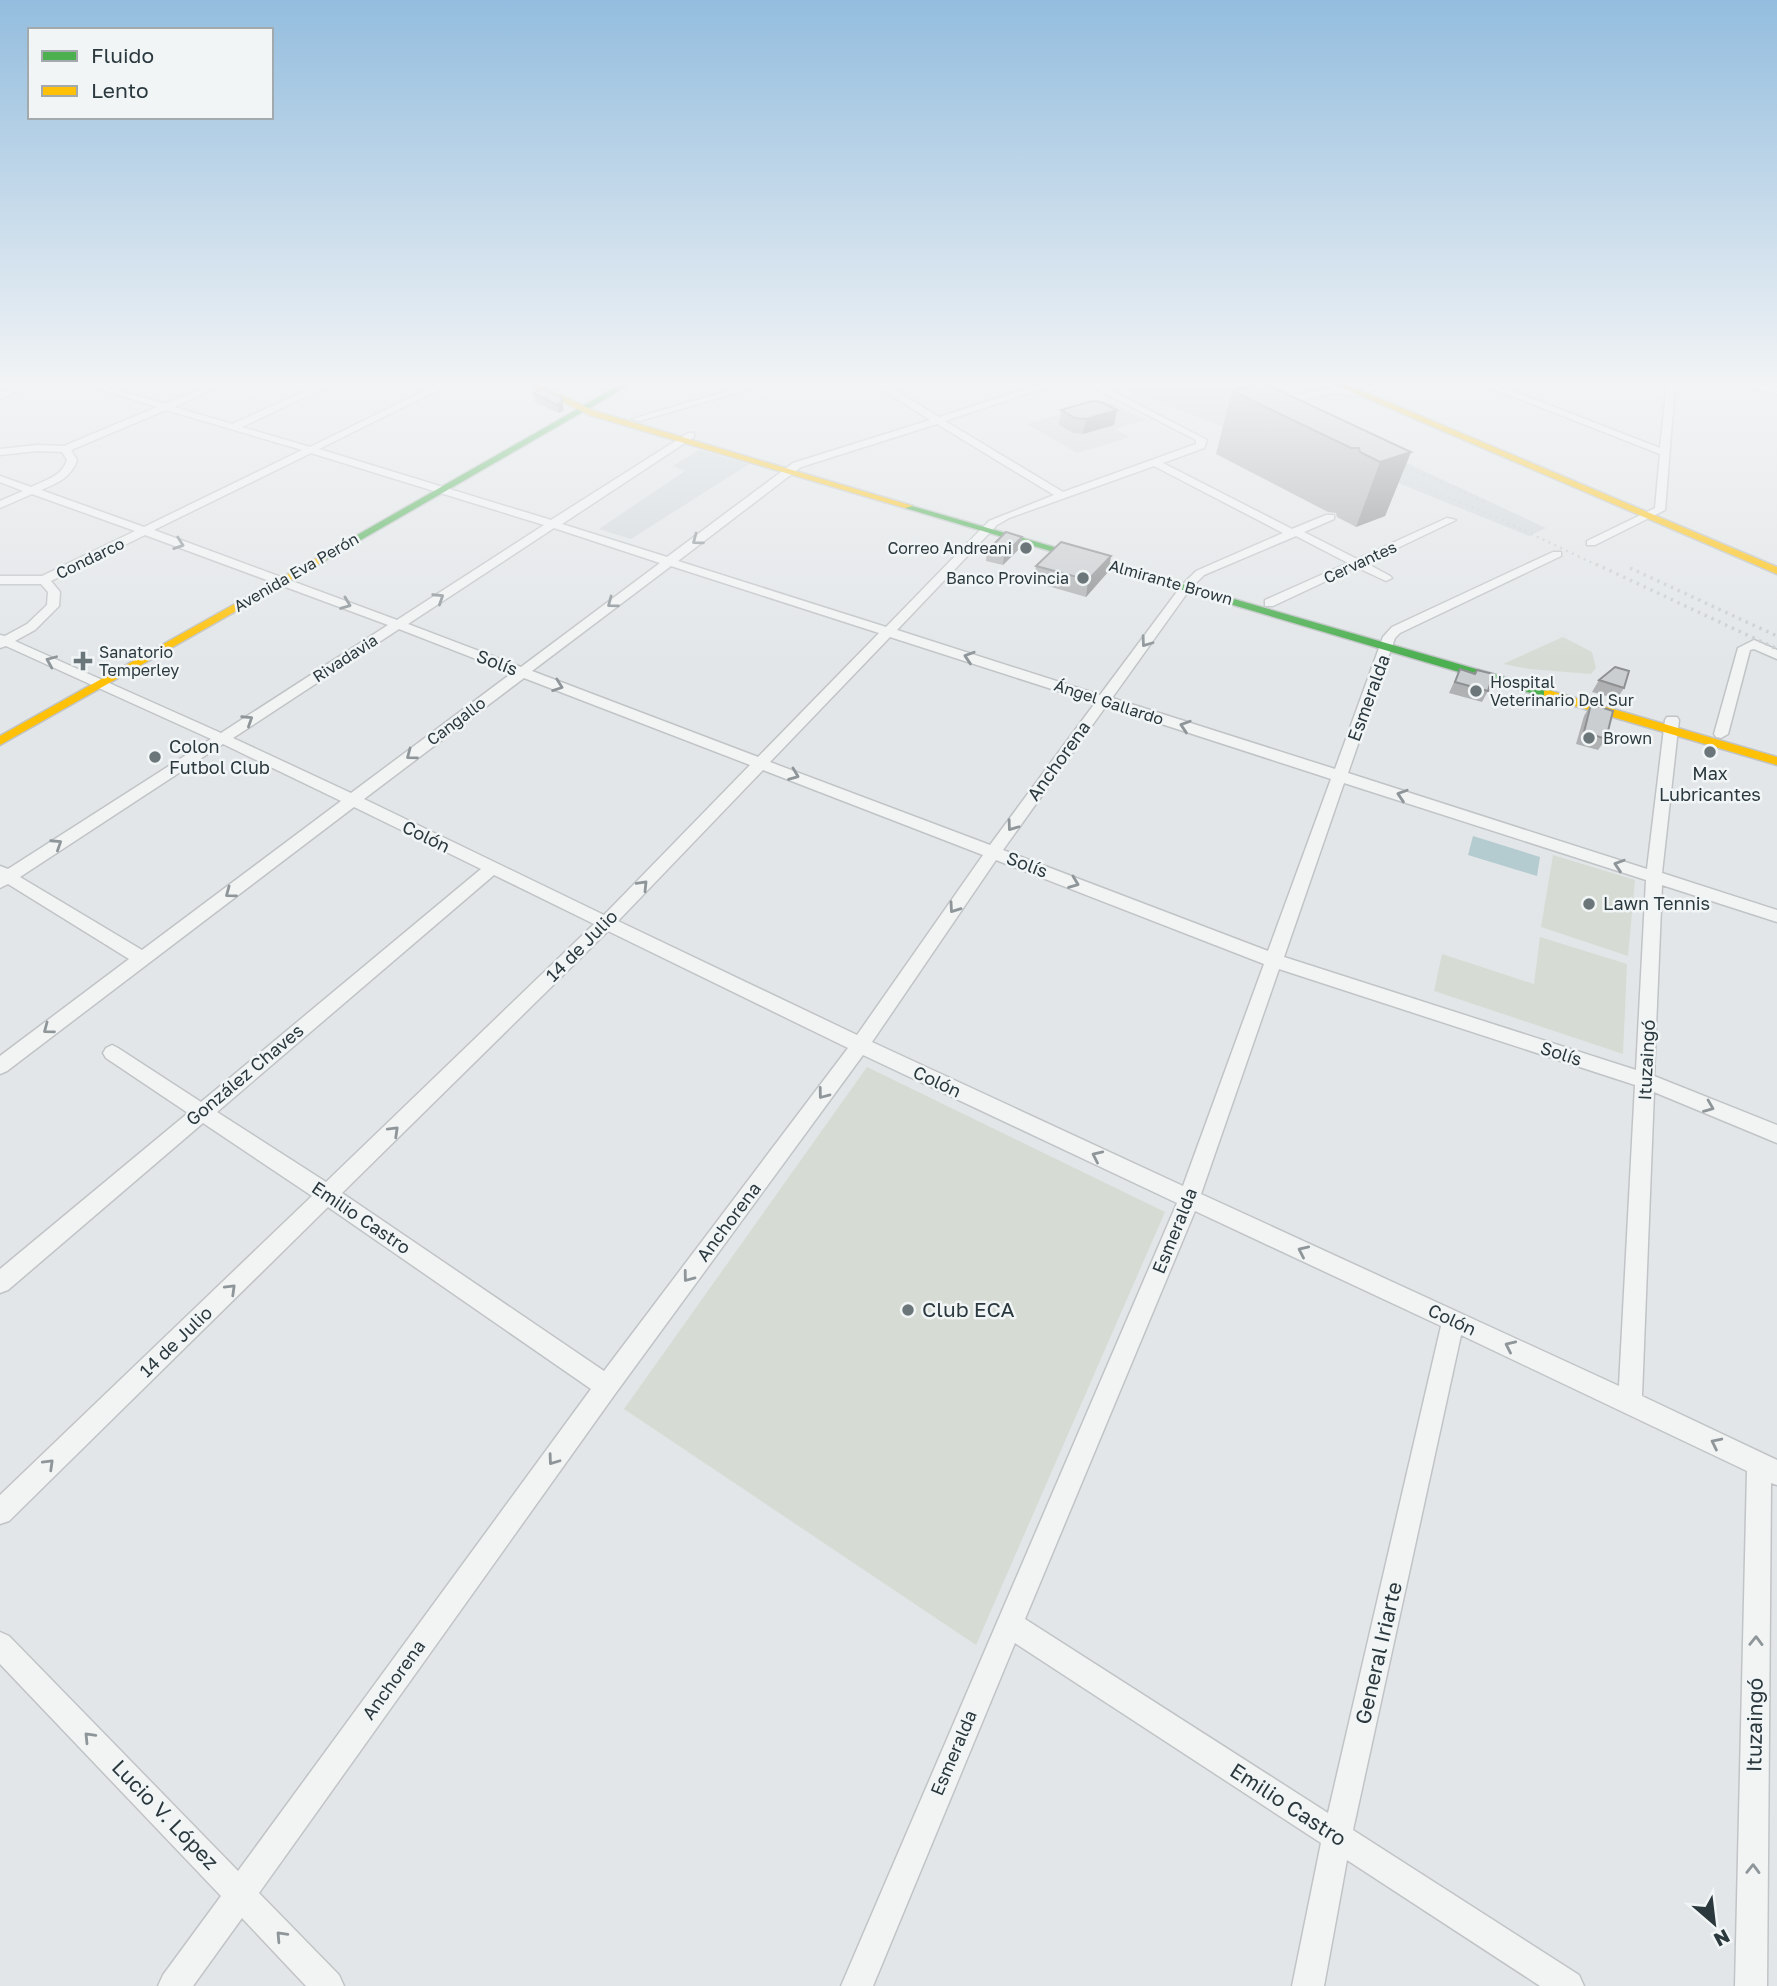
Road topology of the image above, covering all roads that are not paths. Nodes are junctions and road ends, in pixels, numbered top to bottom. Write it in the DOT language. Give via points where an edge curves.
graph roads {
  1 [pos="62,476"];
  2 [pos="259,476"];
  3 [pos="398,476"];
  4 [pos="466,476"];
  5 [pos="628,476"];
  6 [pos="783,476"];
  7 [pos="823,476"];
  8 [pos="1029,476"];
  9 [pos="1115,476"];
  10 [pos="1181,476"];
  11 [pos="1555,476"];
  12 [pos="1663,476"];
  13 [pos="0,479"];
  14 [pos="442,489"];
  15 [pos="31,491"];
  16 [pos="1061,495"];
  17 [pos="0,505"];
  18 [pos="1651,516"];
  19 [pos="1330,517"];
  20 [pos="1451,520"];
  21 [pos="552,525"];
  22 [pos="990,526"];
  23 [pos="144,531"];
  24 [pos="1294,533"];
  25 [pos="1591,543"];
  26 [pos="1557,554"];
  27 [pos="667,563"];
  28 [pos="1356,563"];
  29 [pos="1777,571"];
  30 [pos="1386,578"];
  31 [pos="0,580"];
  32 [pos="44,580"];
  33 [pos="282,580"];
  34 [pos="1189,583"];
  35 [pos="1269,603"];
  36 [pos="398,624"];
  37 [pos="887,631"];
  38 [pos="2,641"];
  39 [pos="1389,641"];
  40 [pos="1777,655"];
  41 [pos="520,672"];
  42 [pos="101,683"];
  43 [pos="1104,700"];
  44 [pos="1671,725"];
  45 [pos="1721,734"];
  46 [pos="221,737"];
  47 [pos="0,741"];
  48 [pos="1777,751"];
  49 [pos="1777,761"];
  50 [pos="761,762"];
  51 [pos="1341,776"];
  52 [pos="351,800"];
  53 [pos="993,852"];
  54 [pos="491,869"];
  55 [pos="3,877"];
  56 [pos="1654,877"];
  57 [pos="1777,916"];
  58 [pos="605,924"];
  59 [pos="143,959"];
  60 [pos="1273,960"];
  61 [pos="860,1045"];
  62 [pos="112,1053"];
  63 [pos="0,1066"];
  64 [pos="1646,1081"];
  65 [pos="200,1113"];
  66 [pos="1777,1134"];
  67 [pos="328,1195"];
  68 [pos="1188,1199"];
  69 [pos="0,1283"];
  70 [pos="1454,1320"];
  71 [pos="607,1386"];
  72 [pos="1630,1402"];
  73 [pos="1768,1469"];
  74 [pos="0,1512"];
  75 [pos="1008,1623"];
  76 [pos="0,1645"];
  77 [pos="1337,1838"];
  78 [pos="240,1893"];
  79 [pos="174,1986"];
  80 [pos="328,1986"];
  81 [pos="857,1986"];
  82 [pos="1308,1986"];
  83 [pos="1568,1986"];
  84 [pos="1751,1986"];
  1 -- 15 [label="street"];
  2 -- 23 [label="street, Condarco"];
  3 -- 14 [label="street, Ángel Gallardo"];
  4 -- 14 [label="main road, Avenida Eva Perón"];
  5 -- 21 [label="street, Rivadavia"];
  6 -- 27 [label="street, Cangallo, one-way"];
  7 -- 22 [label="main road, Almirante Brown"];
  8 -- 16 [label="street"];
  9 -- 16 [label="street, 14 de Julio"];
  10 -- 24 [label="street"];
  11 -- 18 [label="main road"];
  12 -- 18 [label="street" via="1660,510"];
  13 -- 15 [label="street, Solís"];
  14 -- 21 [label="street, Ángel Gallardo"];
  14 -- 33 [label="main road, Avenida Eva Perón"];
  15 -- 17 [label="street"];
  15 -- 23 [label="street, Solís"];
  16 -- 22 [label="street, 14 de Julio"];
  18 -- 25 [label="street"];
  18 -- 29 [label="main road"];
  19 -- 24 [label="street, Anchorena"];
  20 -- 28 [label="street, Cervantes"];
  21 -- 27 [label="street, Ángel Gallardo"];
  36 -- 21 [label="street, Rivadavia, one-way"];
  22 -- 34 [label="main road, Almirante Brown"];
  22 -- 37 [label="street, 14 de Julio"];
  23 -- 32 [label="street, Condarco"];
  23 -- 33 [label="street, Solís, one-way"];
  24 -- 28 [label="street"];
  24 -- 34 [label="street, Anchorena" via="1199,573"];
  26 -- 39 [label="street, Esmeralda" via="1396,630"];
  27 -- 37 [label="street, Ángel Gallardo"];
  27 -- 41 [label="street, Cangallo, one-way"];
  28 -- 30 [label="street"];
  28 -- 35 [label="street, Cervantes"];
  31 -- 32 [label="street"];
  32 -- 38 [label="street, Condarco" via="54,592 53,606 31,627"];
  33 -- 36 [label="street, Solís, one-way"];
  33 -- 42 [label="main road, Avenida Eva Perón"];
  34 -- 35 [label="main road, Almirante Brown"];
  34 -- 39 [label="main road, Almirante Brown"];
  34 -- 43 [label="street, Anchorena, one-way"];
  35 -- 39 [label="main road, Almirante Brown"];
  36 -- 41 [label="street, Solís"];
  46 -- 36 [label="street, Rivadavia, one-way"];
  43 -- 37 [label="street, Ángel Gallardo, one-way"];
  37 -- 50 [label="street, 14 de Julio"];
  42 -- 38 [label="street, Colón, one-way"];
  39 -- 44 [label="main road, Almirante Brown"];
  39 -- 51 [label="street, Esmeralda"];
  40 -- 45 [label="street" via="1749,645 1741,652"];
  41 -- 50 [label="street, Solís, one-way"];
  41 -- 52 [label="street, Cangallo, one-way"];
  42 -- 46 [label="street, Colón"];
  42 -- 47 [label="main road, Avenida Eva Perón"];
  51 -- 43 [label="street, Ángel Gallardo, one-way"];
  43 -- 53 [label="street, Anchorena, one-way"];
  44 -- 45 [label="main road, Almirante Brown"];
  44 -- 49 [label="main road, Almirante Brown"];
  44 -- 56 [label="street, Ituzaingó"];
  45 -- 48 [label="main road, Almirante Brown"];
  46 -- 52 [label="street, Colón"];
  55 -- 46 [label="street, Rivadavia, one-way"];
  50 -- 53 [label="street, Solís, one-way"];
  58 -- 50 [label="street, 14 de Julio, one-way"];
  56 -- 51 [label="street, Ángel Gallardo, one-way"];
  51 -- 60 [label="street, Esmeralda"];
  52 -- 54 [label="street, Colón"];
  52 -- 59 [label="street, Cangallo, one-way"];
  53 -- 60 [label="street, Solís, one-way"];
  53 -- 61 [label="street, Anchorena, one-way"];
  54 -- 58 [label="street, Colón"];
  54 -- 65 [label="street, González Chaves"];
  55 -- 59 [label="street"];
  56 -- 57 [label="street, Ángel Gallardo"];
  56 -- 64 [label="street, Ituzaingó"];
  58 -- 61 [label="street, Colón"];
  67 -- 58 [label="street, 14 de Julio, one-way"];
  59 -- 63 [label="street, Cangallo, one-way"];
  60 -- 64 [label="street, Solís"];
  60 -- 68 [label="street, Esmeralda"];
  68 -- 61 [label="street, Colón, one-way"];
  61 -- 71 [label="street, Anchorena, one-way"];
  62 -- 65 [label="street, Emilio Castro"];
  64 -- 66 [label="street, Solís, one-way"];
  64 -- 72 [label="street, Ituzaingó"];
  65 -- 67 [label="street, Emilio Castro"];
  65 -- 69 [label="street, González Chaves"];
  67 -- 71 [label="street, Emilio Castro"];
  74 -- 67 [label="street, 14 de Julio, one-way"];
  70 -- 68 [label="street, Colón, one-way"];
  68 -- 75 [label="street, Esmeralda"];
  72 -- 70 [label="street, Colón, one-way"];
  70 -- 77 [label="street, General Iriarte"];
  71 -- 78 [label="street, Anchorena, one-way"];
  73 -- 72 [label="street, Colón, one-way"];
  84 -- 73 [label="street, Ituzaingó, one-way"];
  75 -- 77 [label="street, Emilio Castro"];
  75 -- 81 [label="street, Esmeralda"];
  78 -- 76 [label="street, Lucio V. López, one-way"];
  77 -- 82 [label="street, General Iriarte"];
  77 -- 83 [label="street, Emilio Castro"];
  78 -- 79 [label="street, Anchorena"];
  80 -- 78 [label="street, Lucio V. López, one-way"];
}
